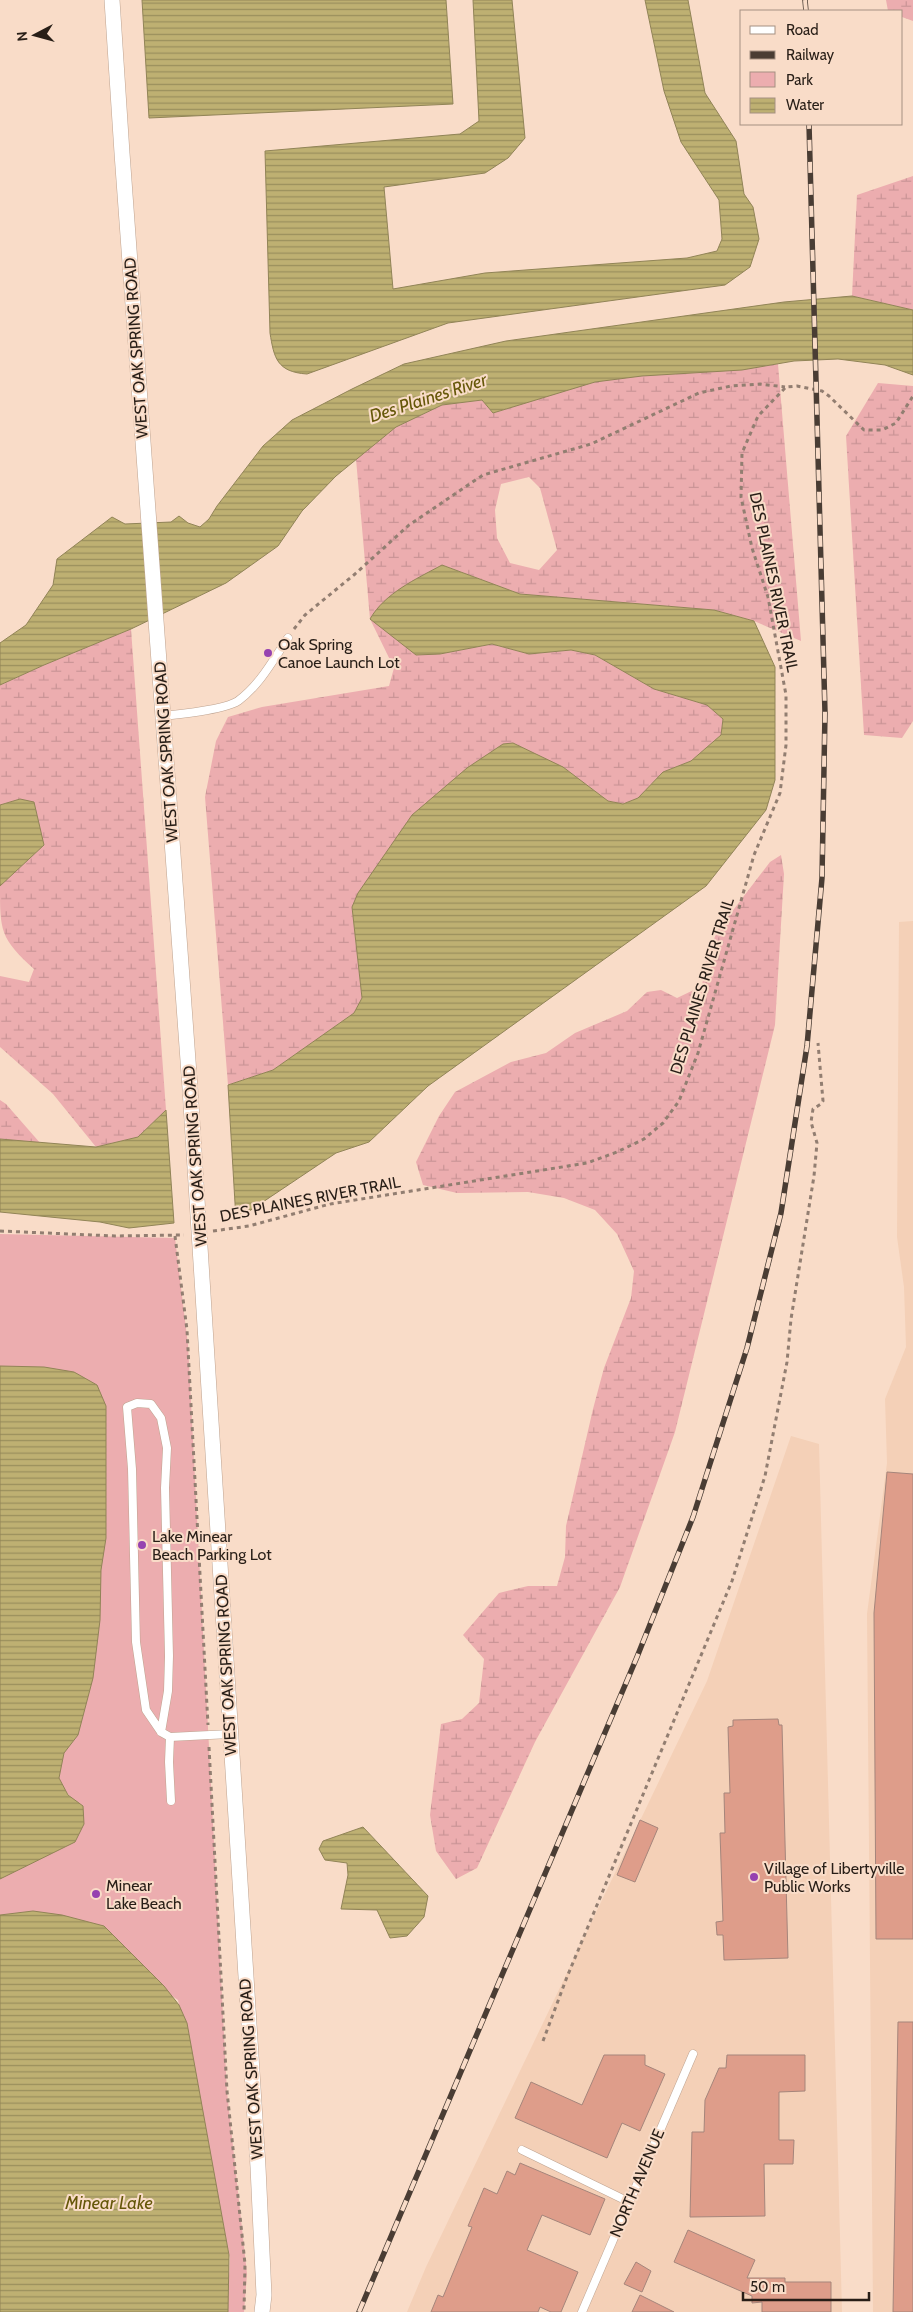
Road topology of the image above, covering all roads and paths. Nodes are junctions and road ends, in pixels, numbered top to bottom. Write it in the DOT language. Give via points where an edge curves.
graph roads {
  1 [pos="112,0"];
  2 [pos="786,387"];
  3 [pos="913,396"];
  4 [pos="288,638"];
  5 [pos="163,716"];
  6 [pos="818,1043"];
  7 [pos="0,1230"];
  8 [pos="200,1234"];
  9 [pos="175,1236"];
  10 [pos="161,1732"];
  11 [pos="230,1734"];
  12 [pos="208,1735"];
  13 [pos="170,1737"];
  14 [pos="172,1801"];
  15 [pos="543,2041"];
  16 [pos="693,2054"];
  17 [pos="522,2150"];
  18 [pos="629,2202"];
  19 [pos="244,2312"];
  20 [pos="262,2312"];
  21 [pos="582,2312"];
  1 -- 5 [label="street, WEST OAK SPRING ROAD"];
  2 -- 3 [label="path" via="822,391 838,402 864,430 873,431 896,423"];
  2 -- 4 [label="path" via="760,384 699,393 591,444 483,475 409,524 305,615"];
  2 -- 8 [label="path, DES PLAINES RIVER TRAIL" via="758,416 742,453 741,497 752,548 768,597 786,695 786,745 780,793 754,855 698,1053 679,1101 663,1123 644,1139 587,1163 330,1204 249,1226"];
  4 -- 5 [label="lane" via="258,682 236,702"];
  5 -- 8 [label="street, WEST OAK SPRING ROAD"];
  6 -- 15 [label="path" via="823,1101 811,1115 817,1143 808,1222 776,1422 752,1523 732,1581"];
  7 -- 9 [label="path, DES PLAINES RIVER TRAIL"];
  8 -- 9 [label="path, DES PLAINES RIVER TRAIL"];
  8 -- 11 [label="street, WEST OAK SPRING ROAD"];
  9 -- 12 [label="path" via="187,1330"];
  10 -- 10 [label="lane" via="146,1710 136,1642 132,1469 126,1421 127,1407 137,1403 151,1404 161,1418 167,1448 169,1656 168,1690"];
  10 -- 13 [label="lane"];
  11 -- 12 [label="lane"];
  11 -- 20 [label="street, WEST OAK SPRING ROAD" via="258,2167"];
  12 -- 13 [label="lane"];
  12 -- 19 [label="path" via="227,2091 245,2264"];
  13 -- 14 [label="lane"];
  16 -- 18 [label="lane, NORTH AVENUE"];
  17 -- 18 [label="lane"];
  18 -- 21 [label="lane, NORTH AVENUE"];
}
